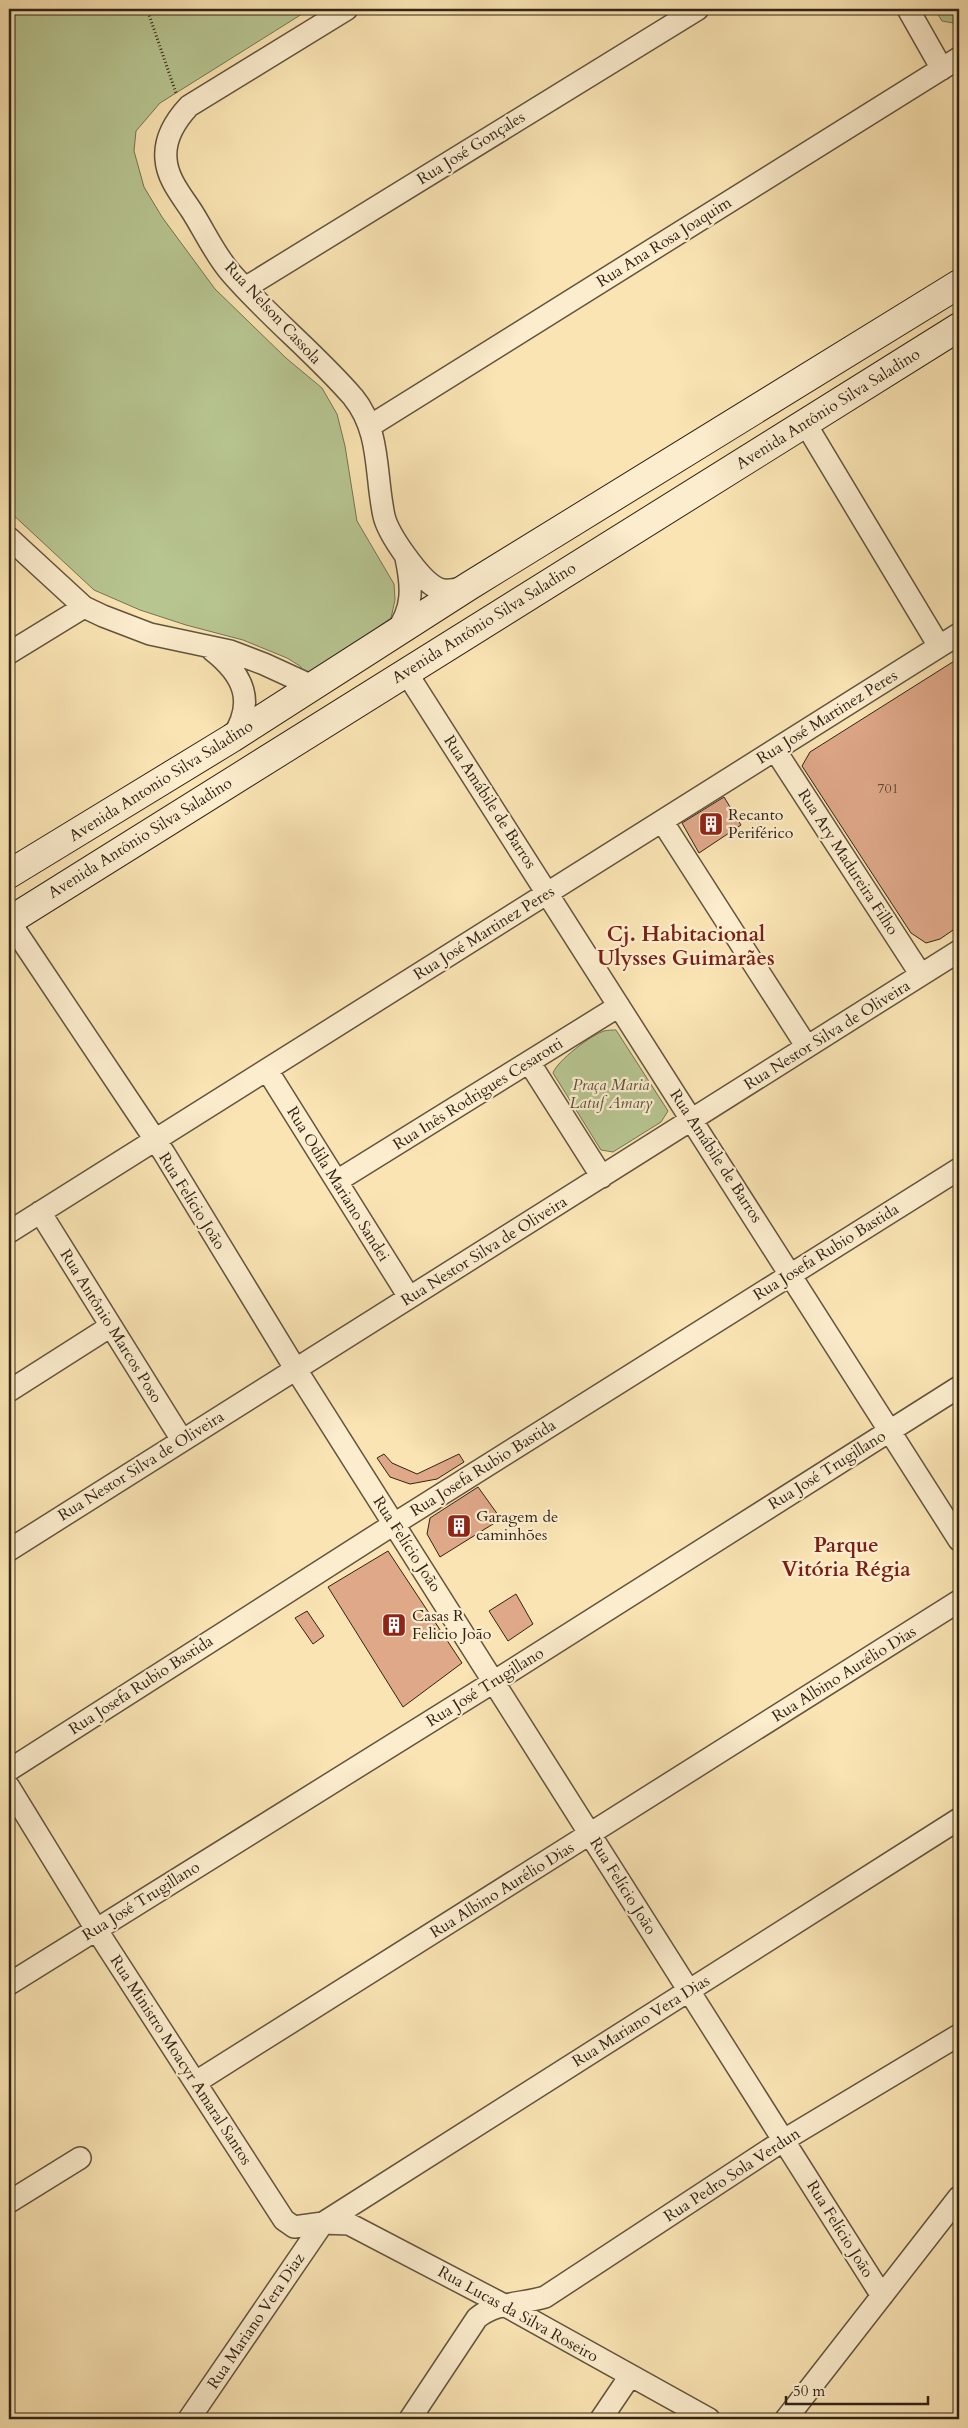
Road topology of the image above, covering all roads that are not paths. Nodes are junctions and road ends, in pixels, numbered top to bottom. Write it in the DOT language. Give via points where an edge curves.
graph roads {
  1 [pos="347,9"];
  2 [pos="698,9"];
  3 [pos="908,9"];
  4 [pos="951,63"];
  5 [pos="959,284"];
  6 [pos="245,288"];
  7 [pos="959,327"];
  8 [pos="805,423"];
  9 [pos="370,426"];
  10 [pos="9,538"];
  11 [pos="405,555"];
  12 [pos="469,586"];
  13 [pos="84,606"];
  14 [pos="395,633"];
  15 [pos="959,634"];
  16 [pos="940,646"];
  17 [pos="210,648"];
  18 [pos="9,653"];
  19 [pos="406,672"];
  20 [pos="312,686"];
  21 [pos="232,738"];
  22 [pos="775,750"];
  23 [pos="156,785"];
  24 [pos="662,821"];
  25 [pos="9,874"];
  26 [pos="549,892"];
  27 [pos="9,905"];
  28 [pos="9,921"];
  29 [pos="959,951"];
  30 [pos="921,975"];
  31 [pos="619,1006"];
  32 [pos="807,1048"];
  33 [pos="529,1062"];
  34 [pos="267,1070"];
  35 [pos="692,1120"];
  36 [pos="154,1140"];
  37 [pos="959,1169"];
  38 [pos="602,1177"];
  39 [pos="337,1182"];
  40 [pos="40,1212"];
  41 [pos="9,1232"];
  42 [pos="791,1274"];
  43 [pos="409,1297"];
  44 [pos="111,1326"];
  45 [pos="296,1370"];
  46 [pos="959,1387"];
  47 [pos="9,1391"];
  48 [pos="890,1431"];
  49 [pos="182,1440"];
  50 [pos="394,1524"];
  51 [pos="959,1540"];
  52 [pos="9,1550"];
  53 [pos="959,1601"];
  54 [pos="494,1681"];
  55 [pos="9,1770"];
  56 [pos="9,1787"];
  57 [pos="959,1819"];
  58 [pos="591,1835"];
  59 [pos="96,1929"];
  60 [pos="9,1984"];
  61 [pos="689,1991"];
  62 [pos="959,2035"];
  63 [pos="196,2082"];
  64 [pos="784,2140"];
  65 [pos="80,2158"];
  66 [pos="959,2197"];
  67 [pos="9,2202"];
  68 [pos="323,2224"];
  69 [pos="882,2296"];
  70 [pos="504,2305"];
  71 [pos="630,2376"];
  72 [pos="189,2419"];
  73 [pos="410,2419"];
  74 [pos="601,2419"];
  75 [pos="708,2419"];
  76 [pos="786,2419"];
  1 -- 6 [label="street, Rua Nelson Cassola" via="189,106 175,121 168,139 166,160 171,178 230,272"];
  2 -- 6 [label="street, Rua José Gonçales"];
  3 -- 4 [label="street"];
  4 -- 9 [label="street, Rua Ana Rosa Joaquim"];
  5 -- 12 [label="main road"];
  6 -- 9 [label="street, Rua Nelson Cassola" via="354,398"];
  7 -- 8 [label="main road, Avenida Antônio Silva Saladino"];
  8 -- 16 [label="street"];
  8 -- 19 [label="main road, Avenida Antônio Silva Saladino"];
  9 -- 11 [label="street, Rua Nelson Cassola" via="378,455 385,518"];
  10 -- 13 [label="street"];
  11 -- 12 [label="street, Rua Nelson Cassola" via="437,588 446,591"];
  11 -- 14 [label="street, Rua Nelson Cassola" via="412,594 405,621"];
  12 -- 14 [label="main road"];
  13 -- 17 [label="street" via="150,634"];
  13 -- 18 [label="street"];
  14 -- 20 [label="main road"];
  15 -- 16 [label="street, Rua José Martinez Peres"];
  16 -- 22 [label="street, Rua José Martinez Peres"];
  17 -- 20 [label="street" via="230,651"];
  17 -- 21 [label="street" via="237,672 243,688 246,704 242,724"];
  19 -- 26 [label="street, Rua Amábile de Barros"];
  19 -- 28 [label="main road, Avenida Antônio Silva Saladino"];
  20 -- 21 [label="main road, Avenida Antonio Silva Saladino"];
  21 -- 23 [label="main road, Avenida Antonio Silva Saladino"];
  22 -- 24 [label="street, Rua José Martinez Peres"];
  22 -- 30 [label="street, Rua Ary Madureira Filho"];
  23 -- 25 [label="main road, Avenida Antonio Silva Saladino"];
  23 -- 27 [label="main road" via="22,883"];
  24 -- 26 [label="street, Rua José Martinez Peres"];
  24 -- 32 [label="street"];
  26 -- 31 [label="street, Rua Amábile de Barros"];
  26 -- 34 [label="street, Rua José Martinez Peres"];
  28 -- 36 [label="street, Rua Felício João"];
  29 -- 30 [label="street, Rua Nestor Silva de Oliveira"];
  30 -- 32 [label="street, Rua Nestor Silva de Oliveira"];
  31 -- 33 [label="street, Rua Inês Rodrigues Cesarotti"];
  31 -- 35 [label="street, Rua Amábile de Barros"];
  32 -- 35 [label="street, Rua Nestor Silva de Oliveira"];
  33 -- 38 [label="street"];
  33 -- 39 [label="street, Rua Inês Rodrigues Cesarotti"];
  34 -- 36 [label="street, Rua José Martinez Peres"];
  34 -- 39 [label="street, Rua Odila Mariano Sandei"];
  35 -- 38 [label="street, Rua Nestor Silva de Oliveira"];
  35 -- 42 [label="street, Rua Amábile de Barros"];
  36 -- 40 [label="street, Rua José Martinez Peres"];
  36 -- 45 [label="street, Rua Felício João"];
  37 -- 42 [label="street, Rua Josefa Rubio Bastida"];
  38 -- 43 [label="street, Rua Nestor Silva de Oliveira"];
  39 -- 43 [label="street, Rua Odila Mariano Sandei"];
  40 -- 41 [label="street, Rua José Martinez Peres"];
  40 -- 44 [label="street, Rua Antônio Marcos Poso"];
  42 -- 48 [label="street, Rua Amábile de Barros"];
  42 -- 50 [label="street, Rua Josefa Rubio Bastida"];
  43 -- 45 [label="street, Rua Nestor Silva de Oliveira"];
  44 -- 47 [label="street"];
  44 -- 49 [label="street, Rua Antônio Marcos Poso"];
  45 -- 49 [label="street, Rua Nestor Silva de Oliveira"];
  45 -- 50 [label="street, Rua Felício João"];
  46 -- 48 [label="street, Rua José Trugillano"];
  48 -- 51 [label="street, Rua Amábile de Barros"];
  48 -- 54 [label="street, Rua José Trugillano"];
  49 -- 52 [label="street, Rua Nestor Silva de Oliveira"];
  50 -- 54 [label="street, Rua Felício João"];
  50 -- 55 [label="street, Rua Josefa Rubio Bastida"];
  53 -- 58 [label="street, Rua Albino Aurélio Dias"];
  54 -- 58 [label="street, Rua Felício João"];
  54 -- 59 [label="street, Rua José Trugillano"];
  56 -- 59 [label="street, Rua Ministro Moacyr Amaral Santos"];
  57 -- 61 [label="street, Rua Mariano Vera Dias"];
  58 -- 61 [label="street, Rua Felício João"];
  58 -- 63 [label="street, Rua Albino Aurélio Dias"];
  59 -- 60 [label="street, Rua José Trugillano"];
  59 -- 63 [label="street, Rua Ministro Moacyr Amaral Santos"];
  61 -- 64 [label="street, Rua Felício João"];
  61 -- 68 [label="street, Rua Mariano Vera Dias"];
  62 -- 64 [label="street, Rua Pedro Sola Verdun"];
  63 -- 68 [label="street, Rua Ministro Moacyr Amaral Santos" via="284,2220 294,2226"];
  64 -- 69 [label="street, Rua Felício João"];
  64 -- 70 [label="street, Rua Pedro Sola Verdun" via="545,2297 524,2304"];
  65 -- 67 [label="street"];
  66 -- 69 [label="street"];
  68 -- 70 [label="street, Rua Lucas da Silva Roseiro" via="349,2224"];
  68 -- 72 [label="street, Rua Mariano Vera Diaz"];
  69 -- 76 [label="street"];
  70 -- 71 [label="street, Rua Lucas da Silva Roseiro"];
  70 -- 73 [label="street, Rua Pedro Sola Verdun" via="487,2310 477,2318"];
  71 -- 74 [label="street"];
  71 -- 75 [label="street, Rua Lucas da Silva Roseiro"];
}
